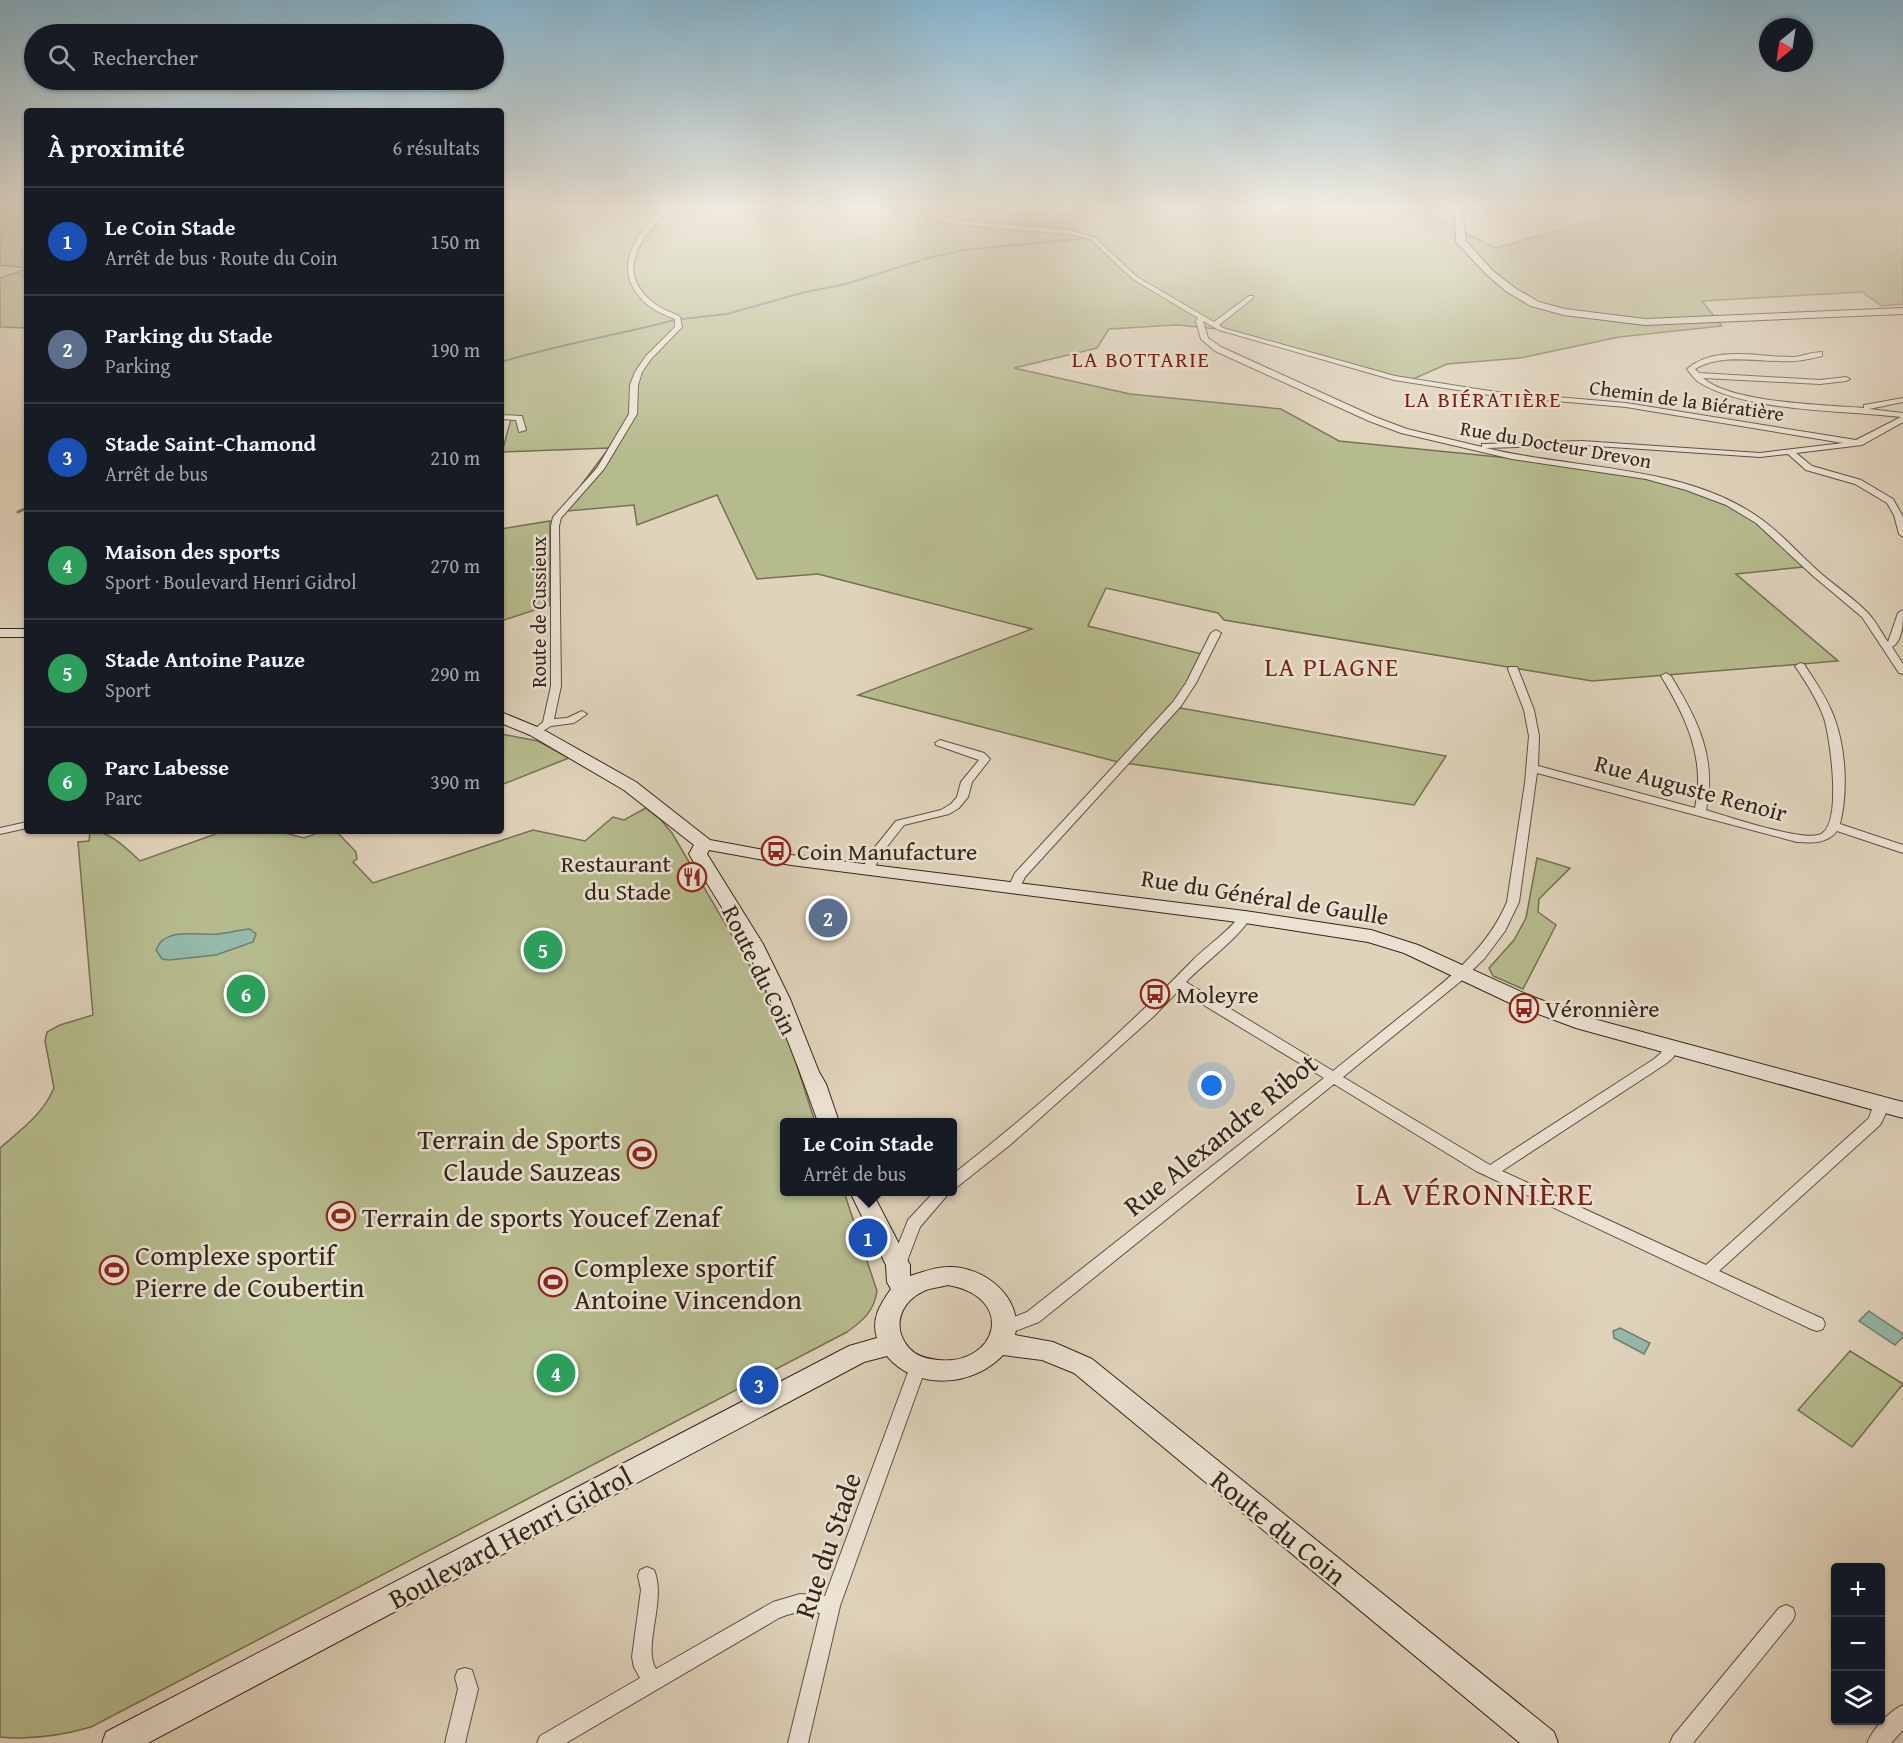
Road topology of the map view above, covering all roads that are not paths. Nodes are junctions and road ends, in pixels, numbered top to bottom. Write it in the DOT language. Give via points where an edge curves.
graph roads {
  1 [pos="636,288"];
  2 [pos="1152,288"];
  3 [pos="1509,288"];
  4 [pos="1251,297"];
  5 [pos="1903,311"];
  6 [pos="1202,318"];
  7 [pos="1214,325"];
  8 [pos="1819,354"];
  9 [pos="1694,375"];
  10 [pos="1846,379"];
  11 [pos="1903,400"];
  12 [pos="1864,411"];
  13 [pos="504,417"];
  14 [pos="1900,419"];
  15 [pos="522,430"];
  16 [pos="1859,442"];
  17 [pos="1478,449"];
  18 [pos="1790,452"];
  19 [pos="1898,506"];
  20 [pos="1903,534"];
  21 [pos="1903,613"];
  22 [pos="0,633"];
  23 [pos="24,633"];
  24 [pos="1216,633"];
  25 [pos="1887,646"];
  26 [pos="1800,666"];
  27 [pos="1513,669"];
  28 [pos="1903,671"];
  29 [pos="1666,676"];
  30 [pos="582,714"];
  31 [pos="504,720"];
  32 [pos="542,727"];
  33 [pos="940,743"];
  34 [pos="1532,768"];
  35 [pos="1700,812"];
  36 [pos="24,826"];
  37 [pos="1834,826"];
  38 [pos="0,831"];
  39 [pos="704,844"];
  40 [pos="1903,849"];
  41 [pos="868,870"];
  42 [pos="1014,888"];
  43 [pos="1245,917"];
  44 [pos="1463,972"];
  45 [pos="1178,982"];
  46 [pos="1669,1048"];
  47 [pos="1333,1077"];
  48 [pos="1880,1104"];
  49 [pos="1903,1110"];
  50 [pos="827,1118"];
  51 [pos="1492,1172"];
  52 [pos="957,1179"];
  53 [pos="864,1196"];
  54 [pos="938,1196"];
  55 [pos="898,1265"];
  56 [pos="1708,1273"];
  57 [pos="906,1288"];
  58 [pos="1817,1324"];
  59 [pos="1002,1336"];
  60 [pos="892,1345"];
  61 [pos="918,1367"];
  62 [pos="647,1576"];
  63 [pos="831,1606"];
  64 [pos="1786,1614"];
  65 [pos="465,1677"];
  66 [pos="653,1682"];
  67 [pos="1903,1715"];
  68 [pos="123,1741"];
  69 [pos="455,1743"];
  70 [pos="547,1743"];
  71 [pos="798,1743"];
  72 [pos="1543,1743"];
  73 [pos="1680,1743"];
  74 [pos="1877,1743"];
  1 -- 32 [label="street, Route de Cussieux" via="651,304 678,318 679,327 652,352 636,380 635,407 625,430 557,517 556,686"];
  2 -- 6 [label="street, Chemin de la Biératière"];
  3 -- 5 [label="street" via="1535,304 1564,312 1645,322"];
  4 -- 7 [label="street"];
  6 -- 7 [label="street, Chemin de la Biératière"];
  6 -- 17 [label="street, Rue du Docteur Drevon" via="1199,321 1204,339 1218,349 1390,426"];
  7 -- 16 [label="street, Chemin de la Biératière" via="1426,384 1628,405"];
  8 -- 9 [label="street" via="1790,359 1719,359 1697,365 1691,369"];
  9 -- 10 [label="street" via="1820,382"];
  9 -- 12 [label="street" via="1711,388 1745,398"];
  11 -- 12 [label="street" via="1870,406"];
  12 -- 14 [label="street"];
  13 -- 15 [label="street" via="519,418"];
  14 -- 16 [label="street"];
  16 -- 18 [label="street"];
  17 -- 18 [label="street" via="1488,445 1562,443 1746,454"];
  17 -- 25 [label="street, Rue du Docteur Drevon" via="1646,477 1729,503 1759,521 1858,609"];
  18 -- 19 [label="street" via="1809,468 1858,482"];
  19 -- 20 [label="street"];
  21 -- 25 [label="street" via="1892,644"];
  22 -- 23 [label="street"];
  24 -- 42 [label="street" via="1181,699 1019,876"];
  25 -- 28 [label="street, Rue du Docteur Drevon"];
  26 -- 37 [label="street" via="1829,718 1835,741 1839,790"];
  27 -- 34 [label="street, Rue Alexandre Ribot" via="1529,710 1534,736"];
  29 -- 35 [label="street" via="1698,734 1705,784"];
  30 -- 32 [label="street"];
  31 -- 32 [label="street"];
  32 -- 39 [label="street" via="638,792"];
  33 -- 41 [label="street" via="985,759 955,806 903,821 877,852"];
  34 -- 35 [label="street, Rue Auguste Renoir"];
  34 -- 44 [label="street, Rue Alexandre Ribot" via="1514,902 1501,928"];
  35 -- 37 [label="street, Rue Auguste Renoir" via="1803,839 1823,838"];
  36 -- 38 [label="street"];
  37 -- 40 [label="street"];
  39 -- 41 [label="street, Rue du Général de Gaulle"];
  39 -- 50 [label="street, Route du Coin" via="698,854 753,944 780,999"];
  41 -- 42 [label="street, Rue du Général de Gaulle"];
  42 -- 43 [label="street, Rue du Général de Gaulle"];
  43 -- 44 [label="street, Rue du Général de Gaulle" via="1382,938"];
  43 -- 45 [label="street"];
  44 -- 46 [label="street, Rue du Général de Gaulle" via="1551,1012"];
  44 -- 47 [label="street, Rue Alexandre Ribot"];
  45 -- 47 [label="street"];
  45 -- 52 [label="street" via="1149,1013"];
  46 -- 48 [label="street, Rue du Général de Gaulle"];
  46 -- 51 [label="street" via="1668,1055 1659,1062"];
  47 -- 51 [label="street"];
  47 -- 59 [label="street, Rue Alexandre Ribot" via="1032,1317"];
  48 -- 49 [label="street, Rue du Général de Gaulle"];
  48 -- 56 [label="street" via="1875,1120"];
  51 -- 56 [label="street"];
  53 -- 55 [label="street"];
  54 -- 55 [label="street" via="913,1224"];
  55 -- 57 [label="street" via="897,1277"];
  56 -- 58 [label="street"];
  57 -- 59 [label="street" via="928,1278 948,1276 982,1286 996,1298 1004,1314"];
  57 -- 60 [label="street" via="893,1301 886,1316"];
  59 -- 61 [label="street" via="983,1361 964,1370"];
  59 -- 72 [label="street, Route du Coin" via="1023,1345 1045,1348 1083,1366"];
  60 -- 61 [label="street"];
  60 -- 68 [label="street, Boulevard Henri Gidrol" via="858,1353"];
  61 -- 63 [label="street, Rue du Stade"];
  62 -- 66 [label="street" via="650,1590 642,1657"];
  63 -- 66 [label="street" via="794,1602"];
  63 -- 71 [label="street, Rue du Stade"];
  64 -- 73 [label="street"];
  65 -- 69 [label="street" via="468,1689"];
  66 -- 70 [label="street"];
  67 -- 74 [label="street"];
}
